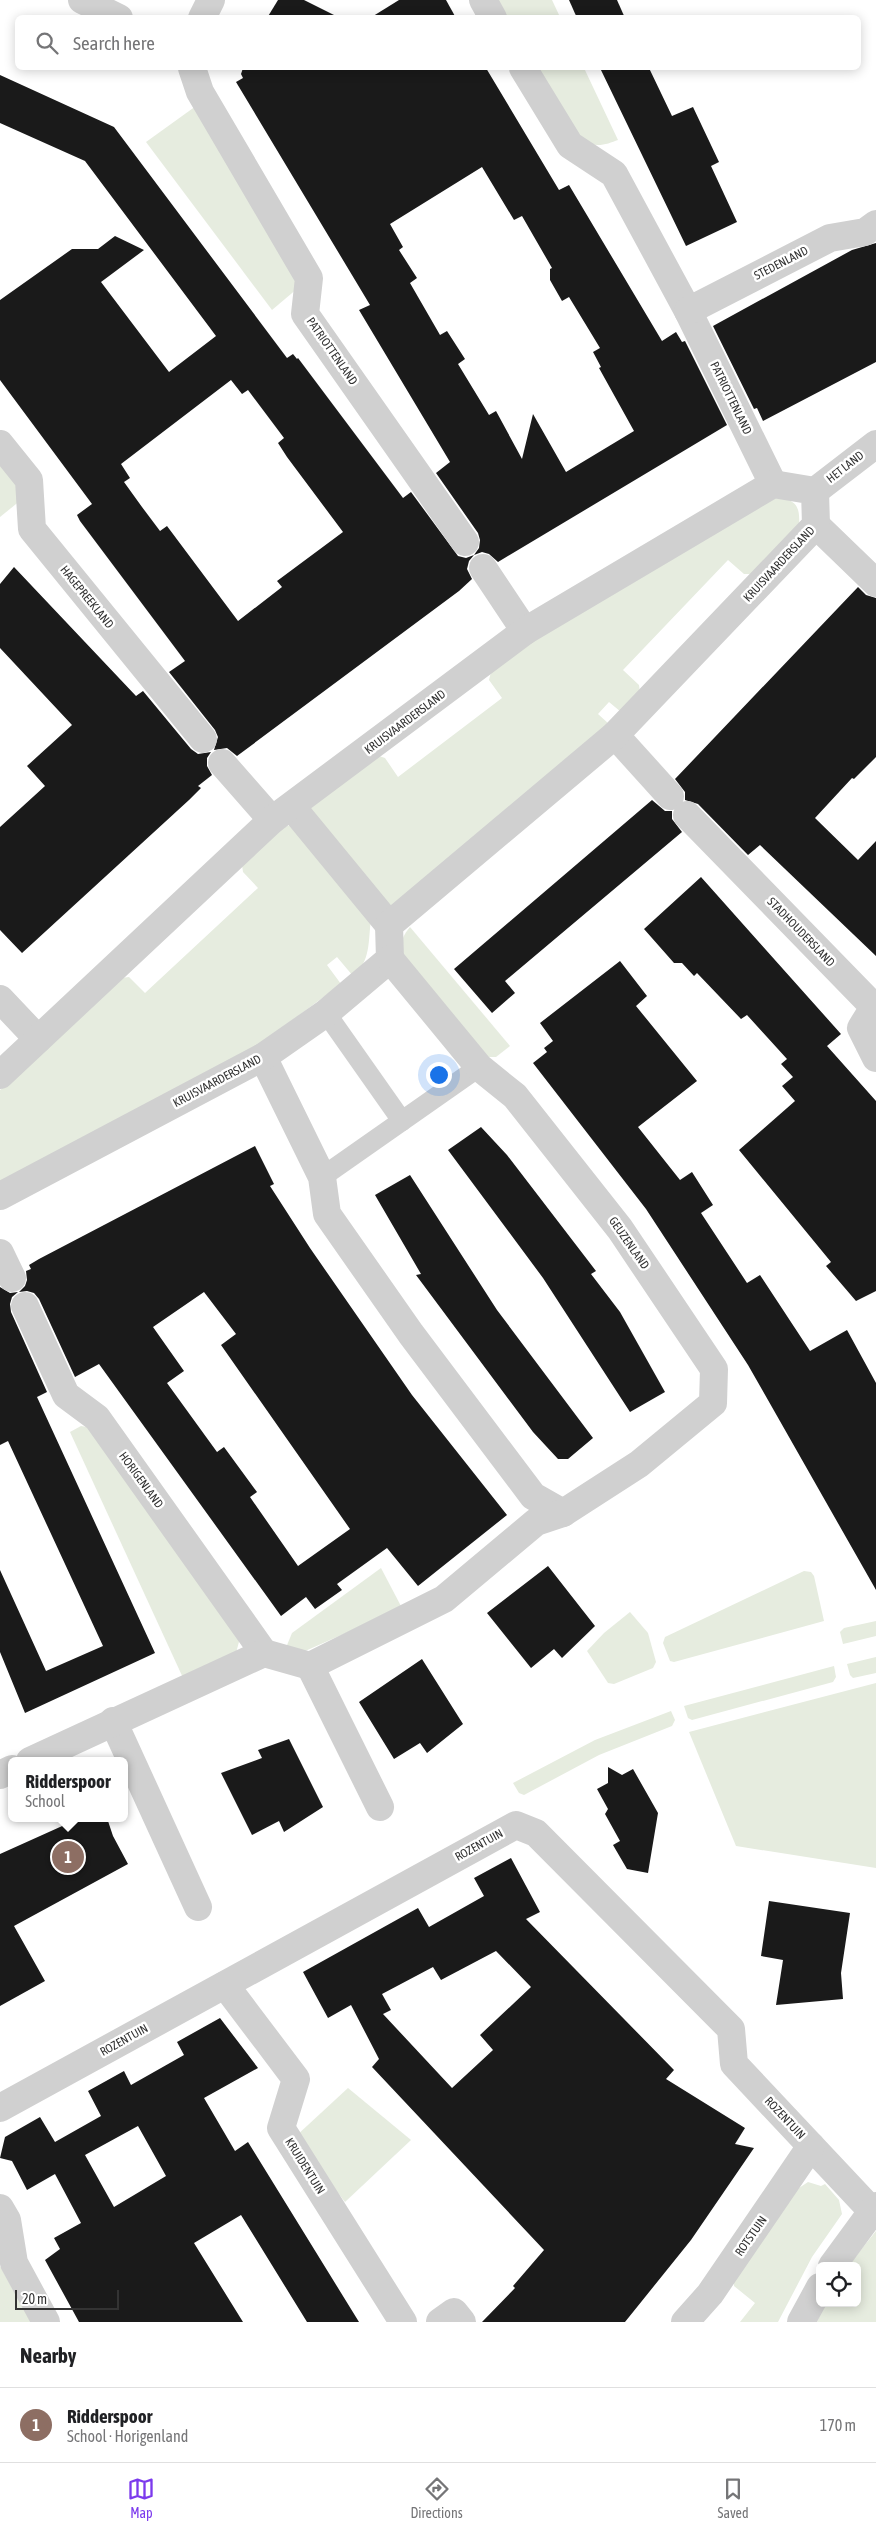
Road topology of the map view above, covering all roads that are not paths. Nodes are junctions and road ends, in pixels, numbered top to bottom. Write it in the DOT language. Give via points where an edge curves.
graph roads {
  1 [pos="82,0"];
  2 [pos="211,0"];
  3 [pos="483,0"];
  4 [pos="113,15"];
  5 [pos="204,15"];
  6 [pos="491,15"];
  7 [pos="193,70"];
  8 [pos="524,70"];
  9 [pos="876,224"];
  10 [pos="688,311"];
  11 [pos="0,444"];
  12 [pos="876,444"];
  13 [pos="773,484"];
  14 [pos="815,491"];
  15 [pos="816,525"];
  16 [pos="465,542"];
  17 [pos="482,568"];
  18 [pos="876,583"];
  19 [pos="525,631"];
  20 [pos="615,735"];
  21 [pos="203,739"];
  22 [pos="222,763"];
  23 [pos="282,814"];
  24 [pos="389,926"];
  25 [pos="390,959"];
  26 [pos="0,999"];
  27 [pos="326,1013"];
  28 [pos="38,1039"];
  29 [pos="263,1057"];
  30 [pos="876,1058"];
  31 [pos="479,1067"];
  32 [pos="0,1075"];
  33 [pos="402,1121"];
  34 [pos="322,1176"];
  35 [pos="0,1196"];
  36 [pos="0,1253"];
  37 [pos="12,1278"];
  38 [pos="25,1306"];
  39 [pos="563,1514"];
  40 [pos="264,1652"];
  41 [pos="310,1666"];
  42 [pos="113,1721"];
  43 [pos="38,1757"];
  44 [pos="380,1807"];
  45 [pos="198,1908"];
  46 [pos="226,1985"];
  47 [pos="0,2108"];
  48 [pos="811,2146"];
  49 [pos="0,2208"];
  50 [pos="874,2208"];
  51 [pos="835,2262"];
  52 [pos="816,2294"];
  53 [pos="46,2322"];
  54 [pos="403,2322"];
  55 [pos="440,2322"];
  56 [pos="462,2322"];
  57 [pos="685,2322"];
  58 [pos="801,2322"];
  1 -- 4 [label="street"];
  2 -- 5 [label="street"];
  3 -- 6 [label="street"];
  7 -- 16 [label="street, PATRIOTTENLAND" via="200,92 309,278 306,314"];
  8 -- 10 [label="street, PATRIOTTENLAND" via="570,145 614,174"];
  9 -- 10 [label="street, STEDENLAND" via="865,232 830,238"];
  10 -- 13 [label="street, PATRIOTTENLAND"];
  11 -- 21 [label="street, HAGEPREEKLAND" via="29,480 32,529"];
  12 -- 14 [label="street, HET LAND"];
  13 -- 14 [label="street"];
  13 -- 19 [label="street, KRUISVAARDERSLAND"];
  14 -- 15 [label="street, KRUISVAARDERSLAND"];
  15 -- 18 [label="street"];
  15 -- 20 [label="street, KRUISVAARDERSLAND"];
  17 -- 19 [label="street"];
  19 -- 23 [label="street, KRUISVAARDERSLAND"];
  20 -- 24 [label="street, KRUISVAARDERSLAND"];
  20 -- 30 [label="street, STADHOUDERSLAND" via="874,1007 861,1028"];
  22 -- 23 [label="street"];
  23 -- 24 [label="street"];
  23 -- 28 [label="street, KRUISVAARDERSLAND"];
  24 -- 25 [label="street"];
  25 -- 27 [label="street, KRUISVAARDERSLAND"];
  25 -- 31 [label="street, GEUZENLAND"];
  26 -- 28 [label="street"];
  27 -- 29 [label="street, KRUISVAARDERSLAND"];
  27 -- 33 [label="lane"];
  28 -- 32 [label="street, KRUISVAARDERSLAND"];
  29 -- 34 [label="street"];
  29 -- 35 [label="street, KRUISVAARDERSLAND"];
  31 -- 33 [label="lane"];
  31 -- 39 [label="street, GEUZENLAND" via="515,1096 620,1229 714,1368 713,1403 639,1464"];
  33 -- 34 [label="lane"];
  34 -- 39 [label="street" via="328,1214 411,1334 533,1496"];
  36 -- 37 [label="street"];
  38 -- 40 [label="street, HORIGENLAND" via="66,1395 97,1418"];
  39 -- 41 [label="street, GEUZENLAND" via="536,1522 444,1599"];
  40 -- 41 [label="street"];
  40 -- 42 [label="street"];
  41 -- 44 [label="street"];
  42 -- 43 [label="street"];
  42 -- 45 [label="street"];
  46 -- 47 [label="street, ROZENTUIN"];
  46 -- 48 [label="street, ROZENTUIN" via="516,1825 536,1833 731,2029 734,2064"];
  46 -- 54 [label="street, KRUIDENTUIN" via="296,2079 281,2128"];
  48 -- 50 [label="street, ROZENTUIN"];
  48 -- 57 [label="street, ROTSTUIN" via="710,2294"];
  49 -- 53 [label="street" via="7,2220 14,2263"];
  50 -- 51 [label="street"];
  52 -- 58 [label="street"];
  55 -- 56 [label="street" via="454,2312"];
}
